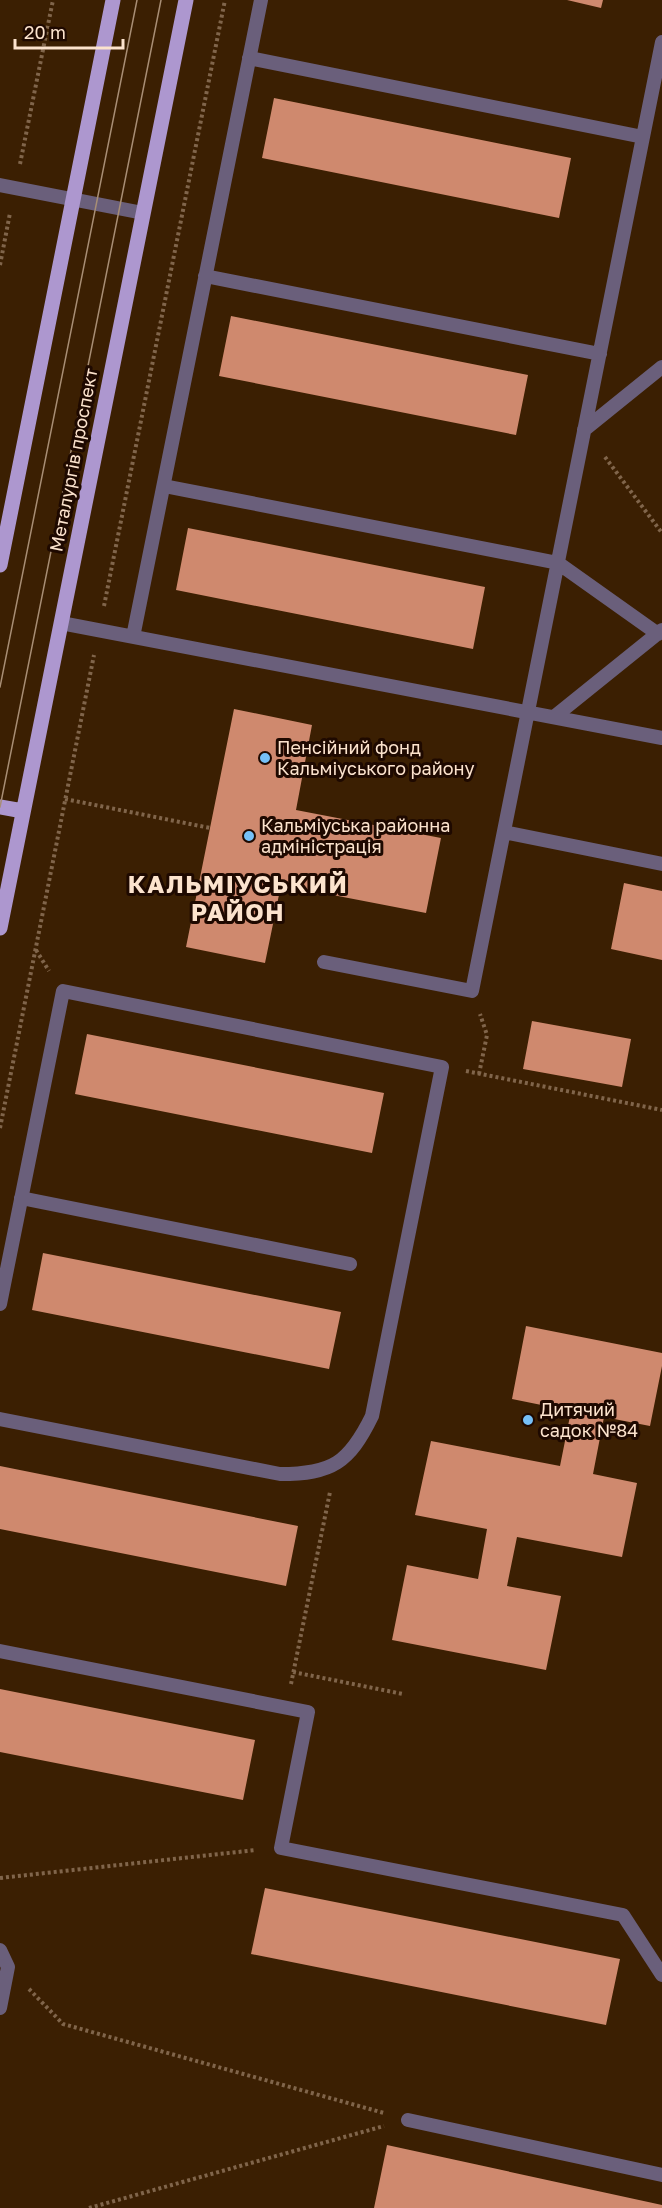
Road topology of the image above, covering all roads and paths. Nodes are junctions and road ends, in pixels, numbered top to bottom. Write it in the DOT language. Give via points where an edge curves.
graph roads {
  1 [pos="53,0"];
  2 [pos="113,0"];
  3 [pos="186,0"];
  4 [pos="225,0"];
  5 [pos="261,0"];
  6 [pos="662,42"];
  7 [pos="249,58"];
  8 [pos="662,92"];
  9 [pos="650,101"];
  10 [pos="643,137"];
  11 [pos="0,185"];
  12 [pos="15,188"];
  13 [pos="73,199"];
  14 [pos="143,213"];
  15 [pos="0,265"];
  16 [pos="205,276"];
  17 [pos="600,354"];
  18 [pos="662,367"];
  19 [pos="584,430"];
  20 [pos="164,486"];
  21 [pos="662,533"];
  22 [pos="558,563"];
  23 [pos="0,565"];
  24 [pos="61,623"];
  25 [pos="99,630"];
  26 [pos="660,632"];
  27 [pos="133,636"];
  28 [pos="528,712"];
  29 [pos="554,717"];
  30 [pos="662,738"];
  31 [pos="65,799"];
  32 [pos="0,807"];
  33 [pos="23,812"];
  34 [pos="210,828"];
  35 [pos="504,832"];
  36 [pos="662,864"];
  37 [pos="0,928"];
  38 [pos="324,962"];
  39 [pos="487,1035"];
  40 [pos="442,1067"];
  41 [pos="479,1074"];
  42 [pos="662,1110"];
  43 [pos="0,1128"];
  44 [pos="21,1198"];
  45 [pos="350,1264"];
  46 [pos="0,1304"];
  47 [pos="0,1419"];
  48 [pos="335,1465"];
  49 [pos="0,1651"];
  50 [pos="293,1672"];
  51 [pos="403,1694"];
  52 [pos="286,1708"];
  53 [pos="260,1839"];
  54 [pos="0,1878"];
  55 [pos="0,1950"];
  56 [pos="8,1967"];
  57 [pos="662,1975"];
  58 [pos="0,2008"];
  59 [pos="408,2120"];
  60 [pos="662,2175"];
  61 [pos="89,2208"];
  1 -- 12 [label="path"];
  2 -- 13 [label="main road"];
  3 -- 14 [label="main road, Металургів проспект"];
  4 -- 25 [label="path"];
  5 -- 7 [label="lane"];
  6 -- 9 [label="lane"];
  7 -- 10 [label="lane"];
  7 -- 16 [label="lane"];
  8 -- 9 [label="lane"];
  9 -- 10 [label="lane"];
  10 -- 17 [label="lane"];
  11 -- 12 [label="lane"];
  12 -- 13 [label="lane"];
  12 -- 15 [label="path"];
  13 -- 14 [label="lane"];
  13 -- 23 [label="main road"];
  14 -- 24 [label="main road, Металургів проспект"];
  16 -- 17 [label="lane"];
  16 -- 20 [label="lane"];
  17 -- 19 [label="lane"];
  18 -- 19 [label="lane"];
  19 -- 21 [label="path"];
  19 -- 22 [label="lane"];
  20 -- 22 [label="lane"];
  20 -- 27 [label="lane"];
  22 -- 26 [label="lane"];
  22 -- 28 [label="lane"];
  24 -- 25 [label="lane"];
  24 -- 33 [label="main road, Металургів проспект"];
  25 -- 27 [label="lane"];
  25 -- 31 [label="path"];
  26 -- 29 [label="lane"];
  27 -- 28 [label="lane"];
  28 -- 29 [label="lane"];
  28 -- 35 [label="lane"];
  29 -- 30 [label="lane"];
  31 -- 34 [label="path"];
  31 -- 43 [label="path"];
  32 -- 33 [label="main road"];
  33 -- 37 [label="main road, Металургів проспект"];
  35 -- 36 [label="lane"];
  35 -- 38 [label="lane" via="472,991"];
  39 -- 41 [label="path"];
  40 -- 41 [label="path"];
  40 -- 44 [label="lane" via="63,991"];
  40 -- 48 [label="lane" via="372,1416 358,1444"];
  41 -- 42 [label="path"];
  44 -- 45 [label="lane"];
  44 -- 46 [label="lane"];
  47 -- 48 [label="lane" via="280,1474 308,1474"];
  48 -- 50 [label="path"];
  49 -- 52 [label="lane"];
  50 -- 51 [label="path"];
  50 -- 52 [label="path"];
  52 -- 57 [label="lane" via="308,1712 280,1848 623,1915"];
  53 -- 54 [label="path" via="258,1850"];
  55 -- 56 [label="lane"];
  56 -- 58 [label="lane"];
  56 -- 59 [label="path" via="63,2024"];
  59 -- 60 [label="lane"];
  59 -- 61 [label="path"];
}
